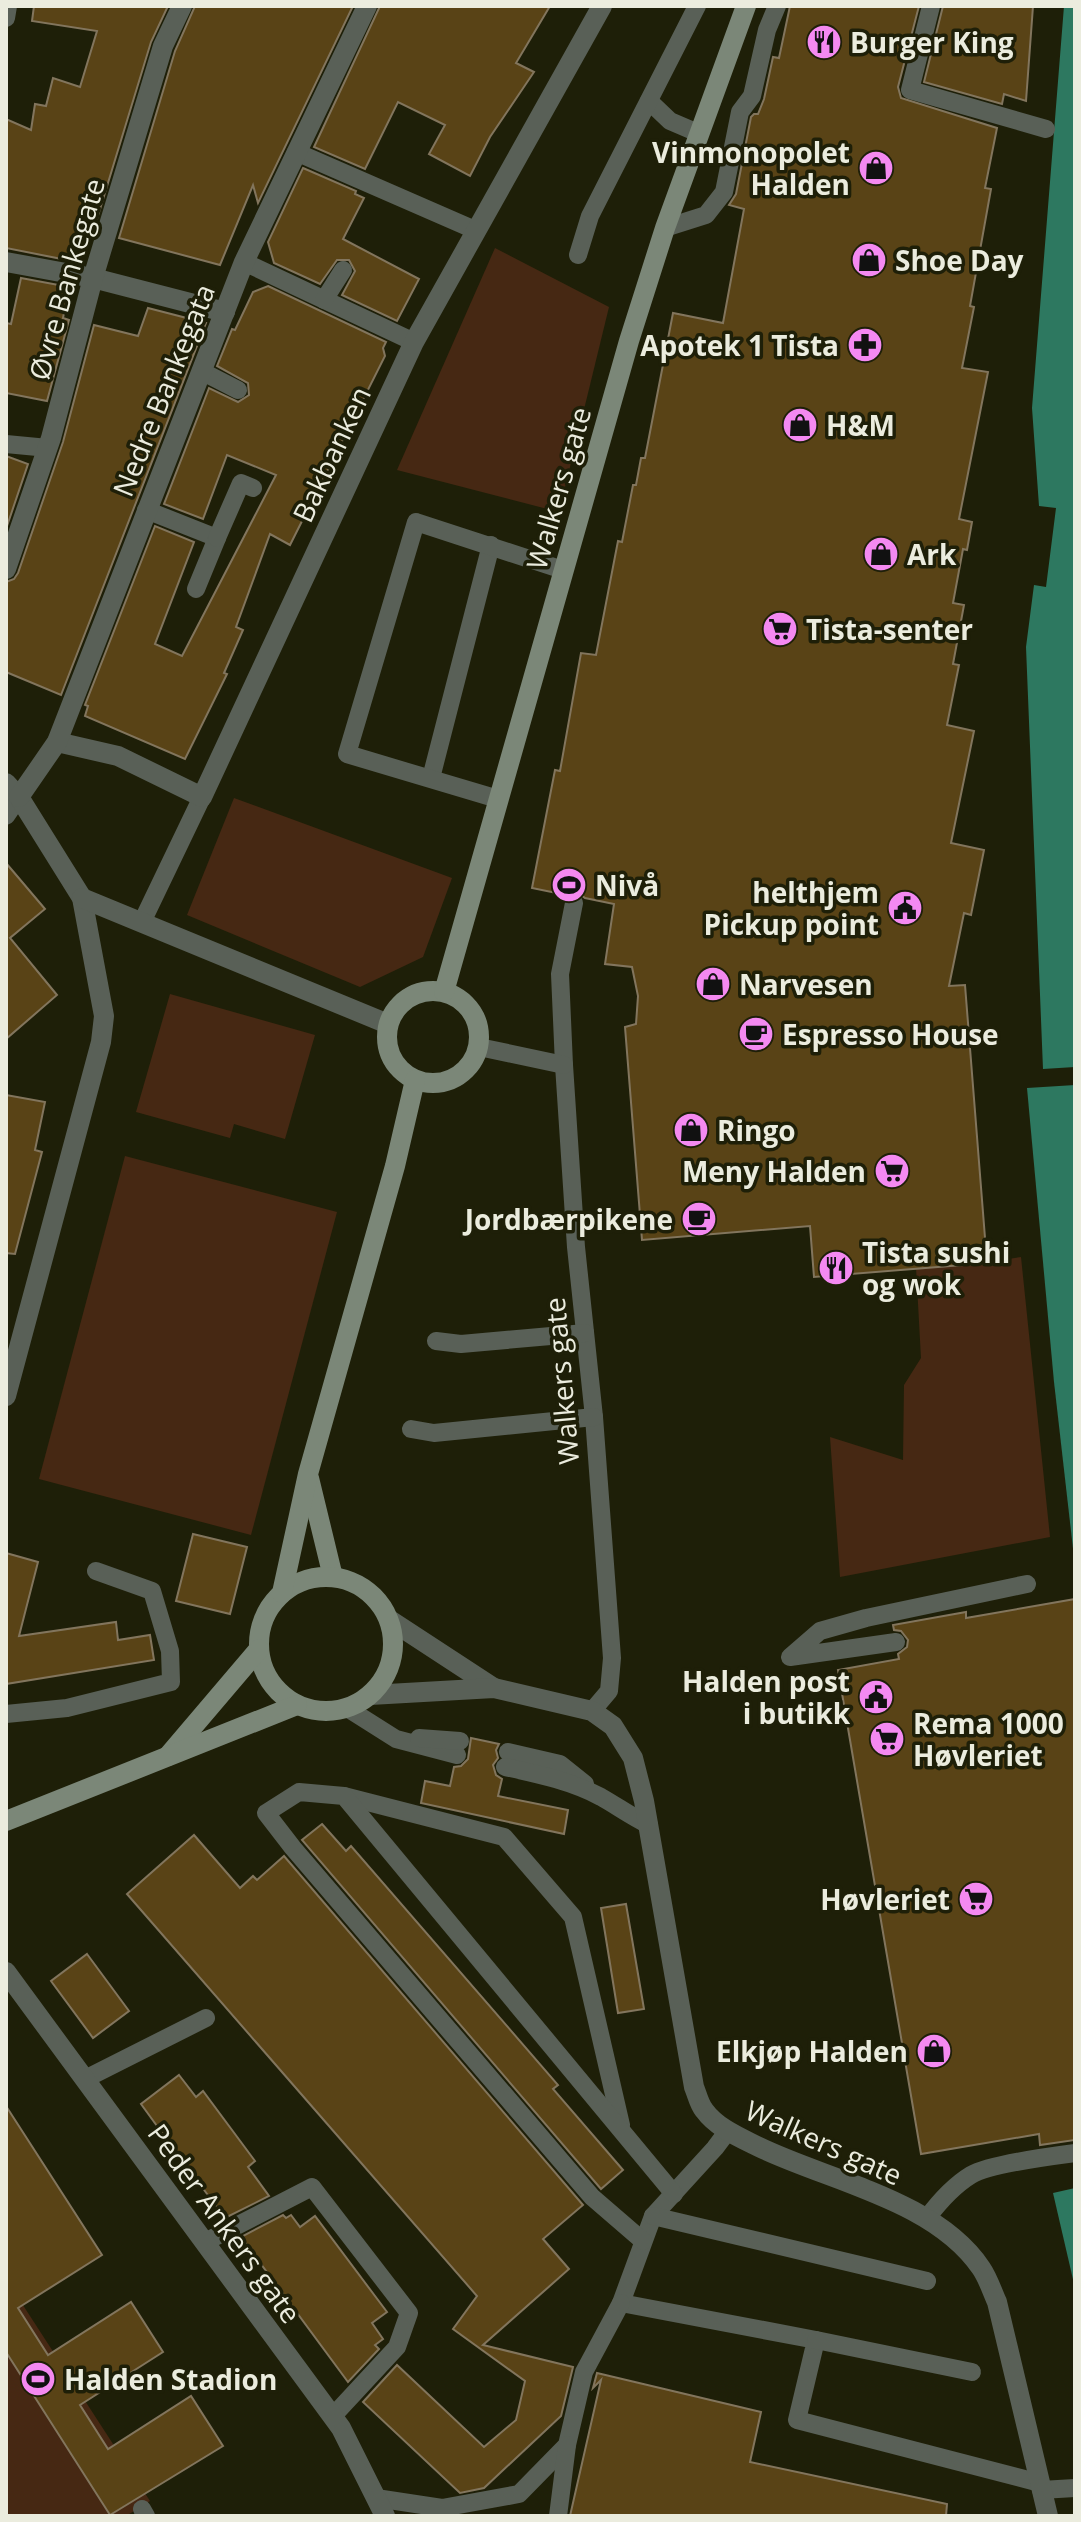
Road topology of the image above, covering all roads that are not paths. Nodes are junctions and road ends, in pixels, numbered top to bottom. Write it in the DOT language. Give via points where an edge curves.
graph roads {
  1 [pos="8,6"];
  2 [pos="182,6"];
  3 [pos="367,6"];
  4 [pos="602,6"];
  5 [pos="697,6"];
  6 [pos="746,6"];
  7 [pos="777,6"];
  8 [pos="931,6"];
  9 [pos="6,18"];
  10 [pos="649,101"];
  11 [pos="1046,129"];
  12 [pos="698,133"];
  13 [pos="296,152"];
  14 [pos="665,228"];
  15 [pos="475,230"];
  16 [pos="578,255"];
  17 [pos="6,262"];
  18 [pos="244,262"];
  19 [pos="343,270"];
  20 [pos="93,278"];
  21 [pos="324,300"];
  22 [pos="225,312"];
  23 [pos="414,342"];
  24 [pos="201,371"];
  25 [pos="238,390"];
  26 [pos="6,444"];
  27 [pos="48,448"];
  28 [pos="253,488"];
  29 [pos="146,510"];
  30 [pos="217,538"];
  31 [pos="491,545"];
  32 [pos="6,569"];
  33 [pos="563,570"];
  34 [pos="196,589"];
  35 [pos="57,742"];
  36 [pos="431,778"];
  37 [pos="12,790"];
  38 [pos="202,797"];
  39 [pos="498,799"];
  40 [pos="6,816"];
  41 [pos="82,898"];
  42 [pos="574,903"];
  43 [pos="142,922"];
  44 [pos="444,992"];
  45 [pos="388,1024"];
  46 [pos="479,1047"];
  47 [pos="564,1065"];
  48 [pos="415,1080"];
  49 [pos="585,1333"];
  50 [pos="436,1341"];
  51 [pos="6,1396"];
  52 [pos="594,1417"];
  53 [pos="411,1429"];
  54 [pos="308,1474"];
  55 [pos="96,1571"];
  56 [pos="333,1577"];
  57 [pos="1027,1584"];
  58 [pos="282,1593"];
  59 [pos="390,1620"];
  60 [pos="896,1642"];
  61 [pos="259,1649"];
  62 [pos="494,1688"];
  63 [pos="370,1695"];
  64 [pos="297,1705"];
  65 [pos="347,1708"];
  66 [pos="592,1711"];
  67 [pos="6,1714"];
  68 [pos="459,1748"];
  69 [pos="166,1759"];
  70 [pos="507,1760"];
  71 [pos="344,1796"];
  72 [pos="6,1821"];
  73 [pos="649,1825"];
  74 [pos="6,1972"];
  75 [pos="206,2018"];
  76 [pos="85,2079"];
  77 [pos="623,2131"];
  78 [pos="727,2132"];
  79 [pos="1075,2153"];
  80 [pos="674,2194"];
  81 [pos="653,2216"];
  82 [pos="927,2218"];
  83 [pos="643,2241"];
  84 [pos="205,2242"];
  85 [pos="927,2281"];
  86 [pos="621,2303"];
  87 [pos="816,2340"];
  88 [pos="972,2372"];
  89 [pos="333,2416"];
  90 [pos="567,2445"];
  91 [pos="1040,2487"];
  92 [pos="1075,2488"];
  93 [pos="381,2507"];
  94 [pos="491,2507"];
  95 [pos="558,2516"];
  96 [pos="1048,2516"];
  1 -- 9 [label="lane"];
  2 -- 20 [label="street, Øvre Bankegate" via="163,46"];
  3 -- 13 [label="street, Nedre Bankegata"];
  4 -- 15 [label="street, Bakbanken"];
  5 -- 10 [label="lane"];
  6 -- 12 [label="street, Walkers gate"];
  7 -- 14 [label="lane" via="752,96 740,112 724,192 706,215"];
  8 -- 11 [label="lane" via="910,90"];
  10 -- 12 [label="lane" via="670,121"];
  10 -- 16 [label="lane" via="590,216"];
  12 -- 14 [label="street, Walkers gate"];
  13 -- 15 [label="lane"];
  13 -- 18 [label="street, Nedre Bankegata"];
  14 -- 33 [label="street, Walkers gate"];
  15 -- 23 [label="street, Bakbanken"];
  17 -- 20 [label="street"];
  18 -- 21 [label="lane"];
  18 -- 22 [label="street, Nedre Bankegata"];
  19 -- 21 [label="lane"];
  20 -- 22 [label="street"];
  20 -- 27 [label="street, Øvre Bankegate"];
  21 -- 23 [label="lane"];
  22 -- 24 [label="street, Nedre Bankegata"];
  23 -- 38 [label="street, Bakbanken"];
  24 -- 25 [label="lane"];
  24 -- 29 [label="street, Nedre Bankegata"];
  26 -- 27 [label="lane"];
  27 -- 32 [label="street, Øvre Bankegate"];
  28 -- 30 [label="lane" via="241,483"];
  29 -- 30 [label="lane"];
  29 -- 35 [label="street, Nedre Bankegata"];
  30 -- 34 [label="lane"];
  31 -- 33 [label="lane"];
  31 -- 36 [label="lane"];
  31 -- 36 [label="lane" via="416,522 347,754"];
  33 -- 39 [label="street, Walkers gate"];
  35 -- 37 [label="street, Nedre Bankegata"];
  35 -- 38 [label="street" via="118,756"];
  36 -- 39 [label="lane"];
  37 -- 40 [label="lane"];
  37 -- 41 [label="street"];
  38 -- 43 [label="lane"];
  39 -- 44 [label="street, Walkers gate"];
  41 -- 43 [label="street"];
  41 -- 51 [label="street" via="104,1016 101,1042"];
  42 -- 47 [label="lane, Walkers gate" via="560,974"];
  43 -- 45 [label="street"];
  44 -- 45 [label="street" via="416,993 394,1011"];
  44 -- 46 [label="street" via="473,1012"];
  45 -- 48 [label="street" via="391,1057"];
  46 -- 47 [label="lane"];
  46 -- 48 [label="street" via="454,1078 431,1084"];
  47 -- 49 [label="lane, Walkers gate"];
  48 -- 54 [label="street"];
  49 -- 50 [label="lane" via="461,1344"];
  49 -- 52 [label="lane, Walkers gate"];
  52 -- 53 [label="lane" via="434,1433"];
  52 -- 66 [label="lane, Walkers gate" via="612,1658 609,1691"];
  54 -- 56 [label="street"];
  54 -- 58 [label="street"];
  55 -- 67 [label="lane" via="152,1591 170,1651 171,1682 67,1708"];
  56 -- 58 [label="street" via="306,1580"];
  56 -- 59 [label="street" via="367,1590"];
  57 -- 60 [label="lane" via="820,1631 790,1657"];
  58 -- 61 [label="street" via="264,1618"];
  59 -- 62 [label="street"];
  59 -- 63 [label="street" via="392,1661"];
  61 -- 64 [label="street" via="271,1682"];
  61 -- 69 [label="street"];
  62 -- 63 [label="street"];
  62 -- 66 [label="street"];
  63 -- 65 [label="street"];
  64 -- 65 [label="street" via="322,1711"];
  64 -- 69 [label="street"];
  65 -- 68 [label="lane" via="396,1739 443,1738"];
  66 -- 73 [label="street, Walkers gate" via="613,1726 633,1758"];
  69 -- 72 [label="street"];
  70 -- 73 [label="lane" via="601,1797"];
  71 -- 77 [label="lane"];
  71 -- 77 [label="lane" via="504,1837 573,1917"];
  71 -- 83 [label="lane" via="299,1792 266,1813 592,2197"];
  73 -- 78 [label="street, Walkers gate" via="694,2087 704,2110"];
  74 -- 76 [label="street, Peder Ankers gate"];
  75 -- 76 [label="lane"];
  76 -- 84 [label="street, Peder Ankers gate"];
  77 -- 80 [label="lane"];
  78 -- 80 [label="lane"];
  78 -- 82 [label="street, Walkers gate"];
  79 -- 82 [label="lane" via="973,2173"];
  80 -- 81 [label="lane"];
  81 -- 83 [label="lane"];
  81 -- 85 [label="lane"];
  82 -- 91 [label="street, Walkers gate" via="982,2269 997,2302"];
  83 -- 86 [label="lane"];
  84 -- 89 [label="street, Peder Ankers gate"];
  84 -- 89 [label="lane" via="312,2187 409,2313 397,2347"];
  86 -- 87 [label="lane"];
  86 -- 90 [label="lane" via="584,2372"];
  87 -- 88 [label="lane"];
  87 -- 91 [label="lane" via="797,2420"];
  89 -- 93 [label="street, Peder Ankers gate"];
  90 -- 94 [label="lane" via="519,2494"];
  90 -- 95 [label="lane"];
  91 -- 92 [label="lane"];
  91 -- 96 [label="street, Walkers gate"];
  93 -- 94 [label="lane"];
}
